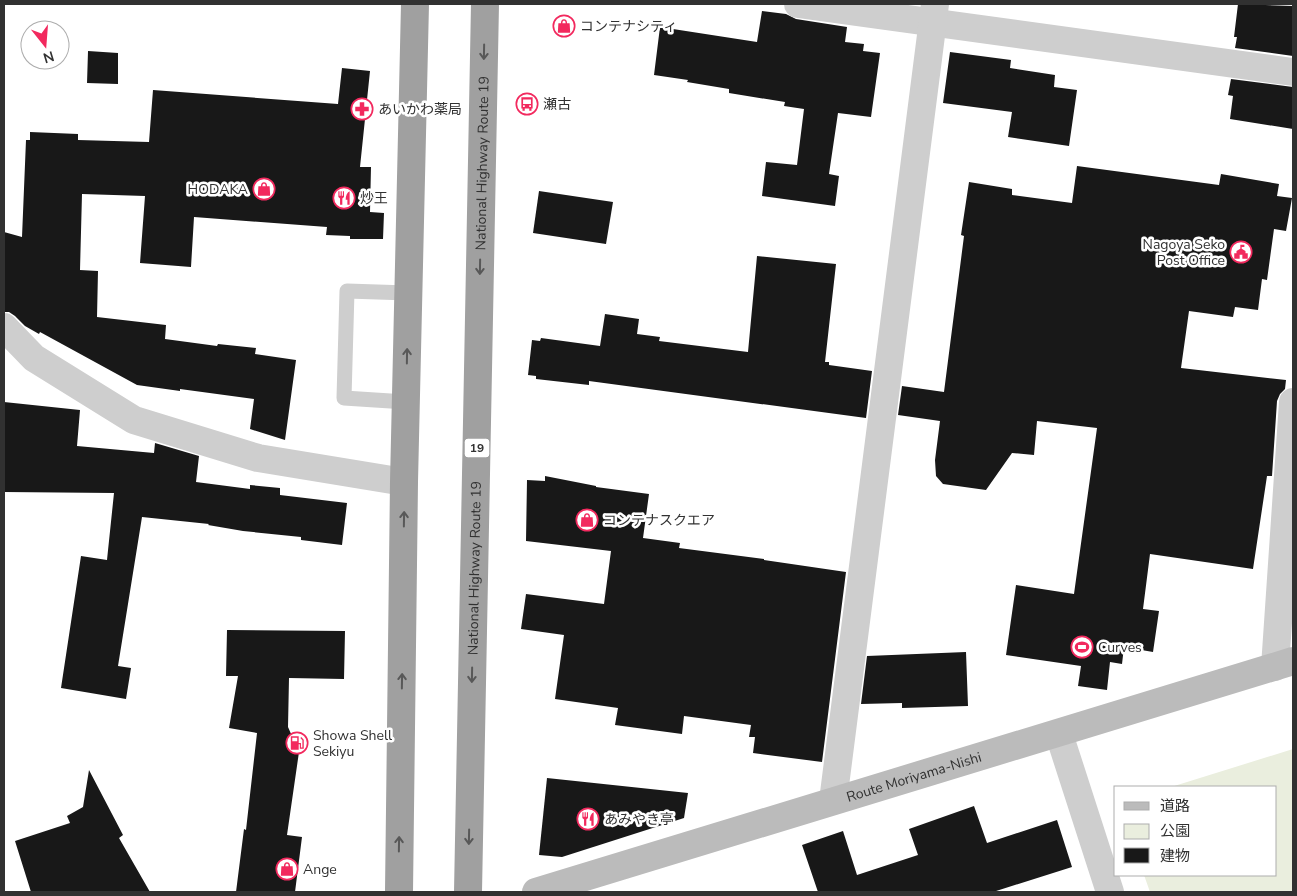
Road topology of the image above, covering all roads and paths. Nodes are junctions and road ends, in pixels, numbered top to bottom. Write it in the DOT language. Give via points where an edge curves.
graph roads {
  1 [pos="415,4"];
  2 [pos="485,4"];
  3 [pos="798,4"];
  4 [pos="934,13"];
  5 [pos="1293,72"];
  6 [pos="408,293"];
  7 [pos="4,327"];
  8 [pos="406,402"];
  9 [pos="1293,402"];
  10 [pos="404,482"];
  11 [pos="1284,664"];
  12 [pos="1059,734"];
  13 [pos="833,801"];
  14 [pos="399,892"];
  15 [pos="468,892"];
  16 [pos="536,892"];
  17 [pos="1110,892"];
  1 -- 6 [label="highway"];
  2 -- 15 [label="highway, National Highway Route 19 / 19, one-way"];
  3 -- 4 [label="street"];
  4 -- 5 [label="street"];
  4 -- 13 [label="street"];
  8 -- 6 [label="highway, one-way"];
  6 -- 8 [label="lane" via="347,291 344,398"];
  7 -- 10 [label="street" via="34,358 134,420 258,458"];
  8 -- 10 [label="highway"];
  9 -- 11 [label="street"];
  14 -- 10 [label="highway, one-way"];
  11 -- 12 [label="main road, Route Moriyama-Nishi"];
  12 -- 13 [label="main road, Route Moriyama-Nishi"];
  12 -- 17 [label="street"];
  13 -- 16 [label="main road, Route Moriyama-Nishi"];
}
